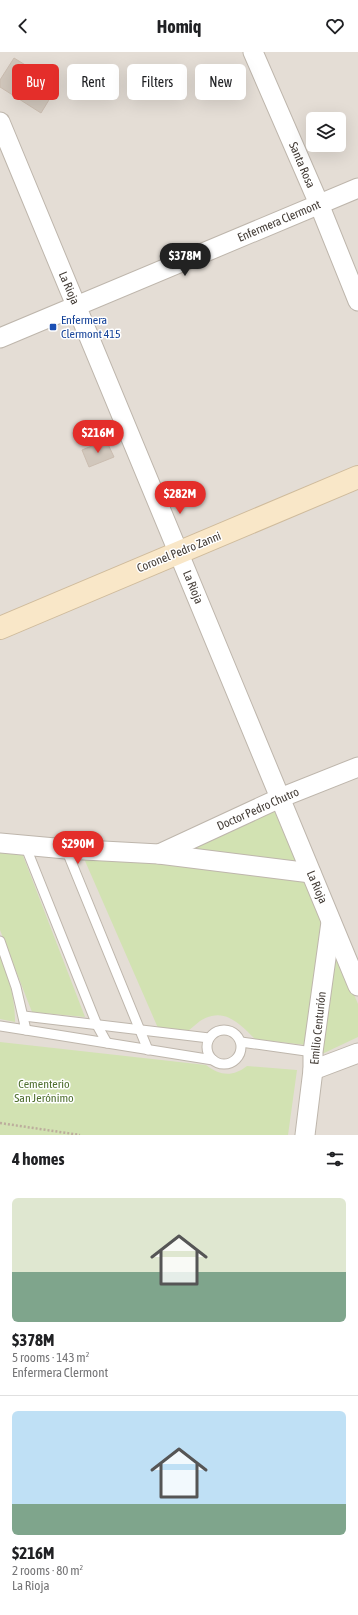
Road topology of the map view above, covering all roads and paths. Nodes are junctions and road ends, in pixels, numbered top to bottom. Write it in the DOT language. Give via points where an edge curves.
graph roads {
  1 [pos="253,52"];
  2 [pos="0,122"];
  3 [pos="358,188"];
  4 [pos="319,204"];
  5 [pos="358,301"];
  6 [pos="76,306"];
  7 [pos="0,338"];
  8 [pos="358,477"];
  9 [pos="178,553"];
  10 [pos="0,628"];
  11 [pos="358,767"];
  12 [pos="280,798"];
  13 [pos="8,840"];
  14 [pos="66,849"];
  15 [pos="159,854"];
  16 [pos="311,873"];
  17 [pos="331,921"];
  18 [pos="0,941"];
  19 [pos="358,986"];
  20 [pos="24,1016"];
  21 [pos="97,1025"];
  22 [pos="0,1026"];
  23 [pos="26,1030"];
  24 [pos="138,1030"];
  25 [pos="209,1038"];
  26 [pos="241,1042"];
  27 [pos="107,1043"];
  28 [pos="148,1050"];
  29 [pos="313,1052"];
  30 [pos="358,1052"];
  31 [pos="213,1060"];
  32 [pos="314,1070"];
  33 [pos="0,1123"];
  34 [pos="80,1135"];
  35 [pos="305,1135"];
  1 -- 4 [label="street, Santa Rosa"];
  2 -- 6 [label="street, La Rioja"];
  3 -- 4 [label="street, Enfermera Clermont"];
  4 -- 5 [label="street, Santa Rosa"];
  4 -- 6 [label="street, Enfermera Clermont"];
  6 -- 7 [label="street, Enfermera Clermont"];
  6 -- 9 [label="street, La Rioja"];
  8 -- 9 [label="main road, Coronel Pedro Zanni"];
  9 -- 10 [label="main road, Coronel Pedro Zanni"];
  9 -- 12 [label="street, La Rioja"];
  11 -- 12 [label="street, Doctor Pedro Chutro"];
  12 -- 15 [label="street, Doctor Pedro Chutro"];
  12 -- 16 [label="street, La Rioja"];
  13 -- 14 [label="street, Doctor Pedro Chutro"];
  13 -- 21 [label="lane"];
  14 -- 15 [label="street, Doctor Pedro Chutro"];
  14 -- 24 [label="lane"];
  15 -- 16 [label="street, Doctor Pedro Chutro"];
  16 -- 17 [label="street, La Rioja"];
  17 -- 19 [label="street, La Rioja"];
  17 -- 29 [label="street, Emilio Centurión"];
  18 -- 20 [label="lane" via="12,971"];
  20 -- 21 [label="lane"];
  20 -- 23 [label="lane"];
  21 -- 24 [label="lane"];
  21 -- 27 [label="lane"];
  22 -- 23 [label="lane"];
  23 -- 27 [label="lane"];
  24 -- 25 [label="lane"];
  24 -- 28 [label="lane"];
  25 -- 26 [label="lane" via="224,1030 234,1033"];
  25 -- 31 [label="lane" via="207,1050"];
  26 -- 29 [label="lane"];
  26 -- 31 [label="lane" via="241,1053 234,1062 223,1064"];
  27 -- 28 [label="lane"];
  28 -- 31 [label="lane"];
  29 -- 32 [label="street, Emilio Centurión"];
  30 -- 32 [label="street"];
  32 -- 35 [label="street, Emilio Centurión"];
  33 -- 34 [label="path"];
}
